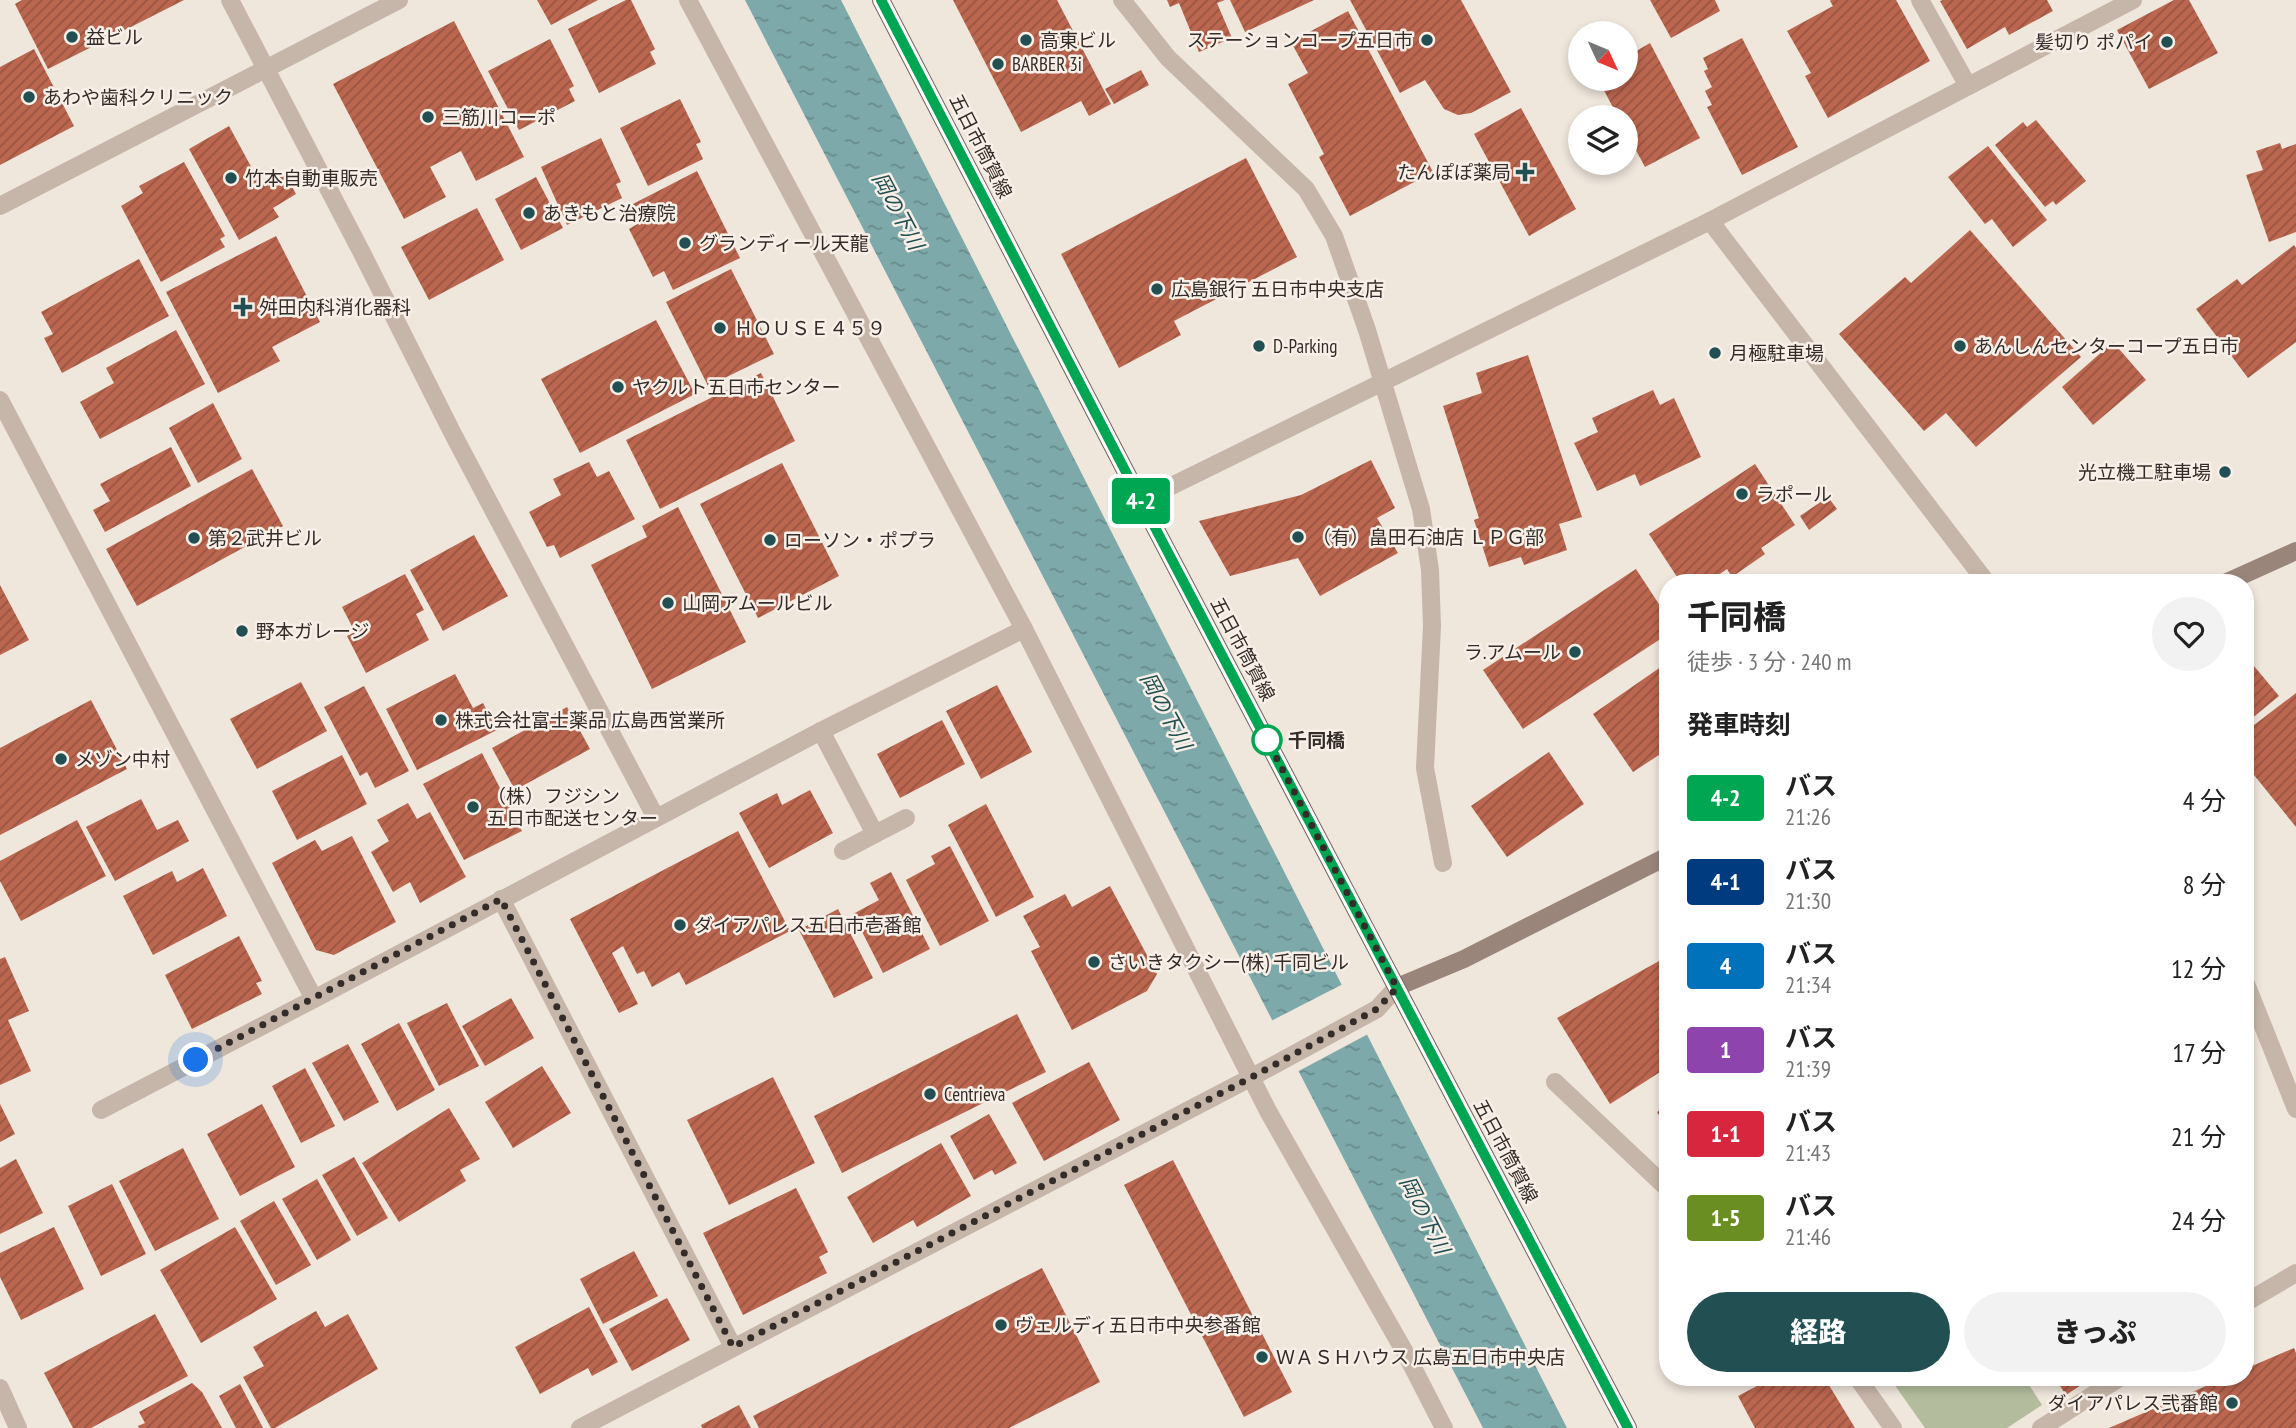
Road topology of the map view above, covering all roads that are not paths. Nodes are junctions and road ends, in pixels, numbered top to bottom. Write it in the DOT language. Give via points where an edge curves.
graph roads {
  1 [pos="230,0"];
  2 [pos="399,0"];
  3 [pos="688,0"];
  4 [pos="881,0"];
  5 [pos="1122,0"];
  6 [pos="1920,0"];
  7 [pos="2133,0"];
  8 [pos="267,70"];
  9 [pos="1968,86"];
  10 [pos="0,206"];
  11 [pos="1710,221"];
  12 [pos="1381,381"];
  13 [pos="0,400"];
  14 [pos="1141,501"];
  15 [pos="2296,551"];
  16 [pos="1980,574"];
  17 [pos="2245,574"];
  18 [pos="1024,629"];
  19 [pos="821,731"];
  20 [pos="656,818"];
  21 [pos="906,818"];
  22 [pos="875,834"];
  23 [pos="843,851"];
  24 [pos="1659,861"];
  25 [pos="1443,863"];
  26 [pos="501,899"];
  27 [pos="1397,988"];
  28 [pos="314,999"];
  29 [pos="2254,1009"];
  30 [pos="1252,1077"];
  31 [pos="1555,1082"];
  32 [pos="2296,1109"];
  33 [pos="101,1110"];
  34 [pos="1659,1180"];
  35 [pos="2296,1273"];
  36 [pos="2254,1298"];
  37 [pos="733,1347"];
  38 [pos="1863,1386"];
  39 [pos="2107,1386"];
  40 [pos="0,1388"];
  41 [pos="18,1428"];
  42 [pos="580,1428"];
  43 [pos="1444,1428"];
  44 [pos="1628,1428"];
  45 [pos="1893,1428"];
  46 [pos="2041,1428"];
  1 -- 8 [label="street"];
  2 -- 8 [label="street"];
  3 -- 18 [label="street"];
  4 -- 14 [label="main road, 五日市筒賀線"];
  5 -- 12 [label="street" via="1168,58 1306,189 1334,236"];
  6 -- 9 [label="street"];
  7 -- 9 [label="street"];
  8 -- 10 [label="street"];
  8 -- 20 [label="street"];
  9 -- 11 [label="street"];
  11 -- 12 [label="street"];
  11 -- 16 [label="street"];
  12 -- 14 [label="street"];
  12 -- 25 [label="street" via="1421,509 1430,570 1425,768"];
  13 -- 28 [label="street"];
  14 -- 27 [label="main road, 五日市筒賀線"];
  15 -- 17 [label="street"];
  18 -- 19 [label="street"];
  18 -- 30 [label="street"];
  19 -- 20 [label="street"];
  19 -- 22 [label="street"];
  20 -- 26 [label="street"];
  21 -- 22 [label="street"];
  22 -- 23 [label="street"];
  24 -- 27 [label="street"];
  26 -- 28 [label="street"];
  26 -- 37 [label="street"];
  27 -- 30 [label="street" via="1377,1009"];
  27 -- 44 [label="main road, 五日市筒賀線"];
  28 -- 33 [label="street"];
  29 -- 32 [label="street"];
  30 -- 37 [label="street"];
  30 -- 43 [label="street"];
  31 -- 34 [label="street"];
  35 -- 36 [label="street"];
  37 -- 42 [label="street"];
  38 -- 45 [label="street"];
  39 -- 46 [label="street"];
  40 -- 41 [label="street"];
}
